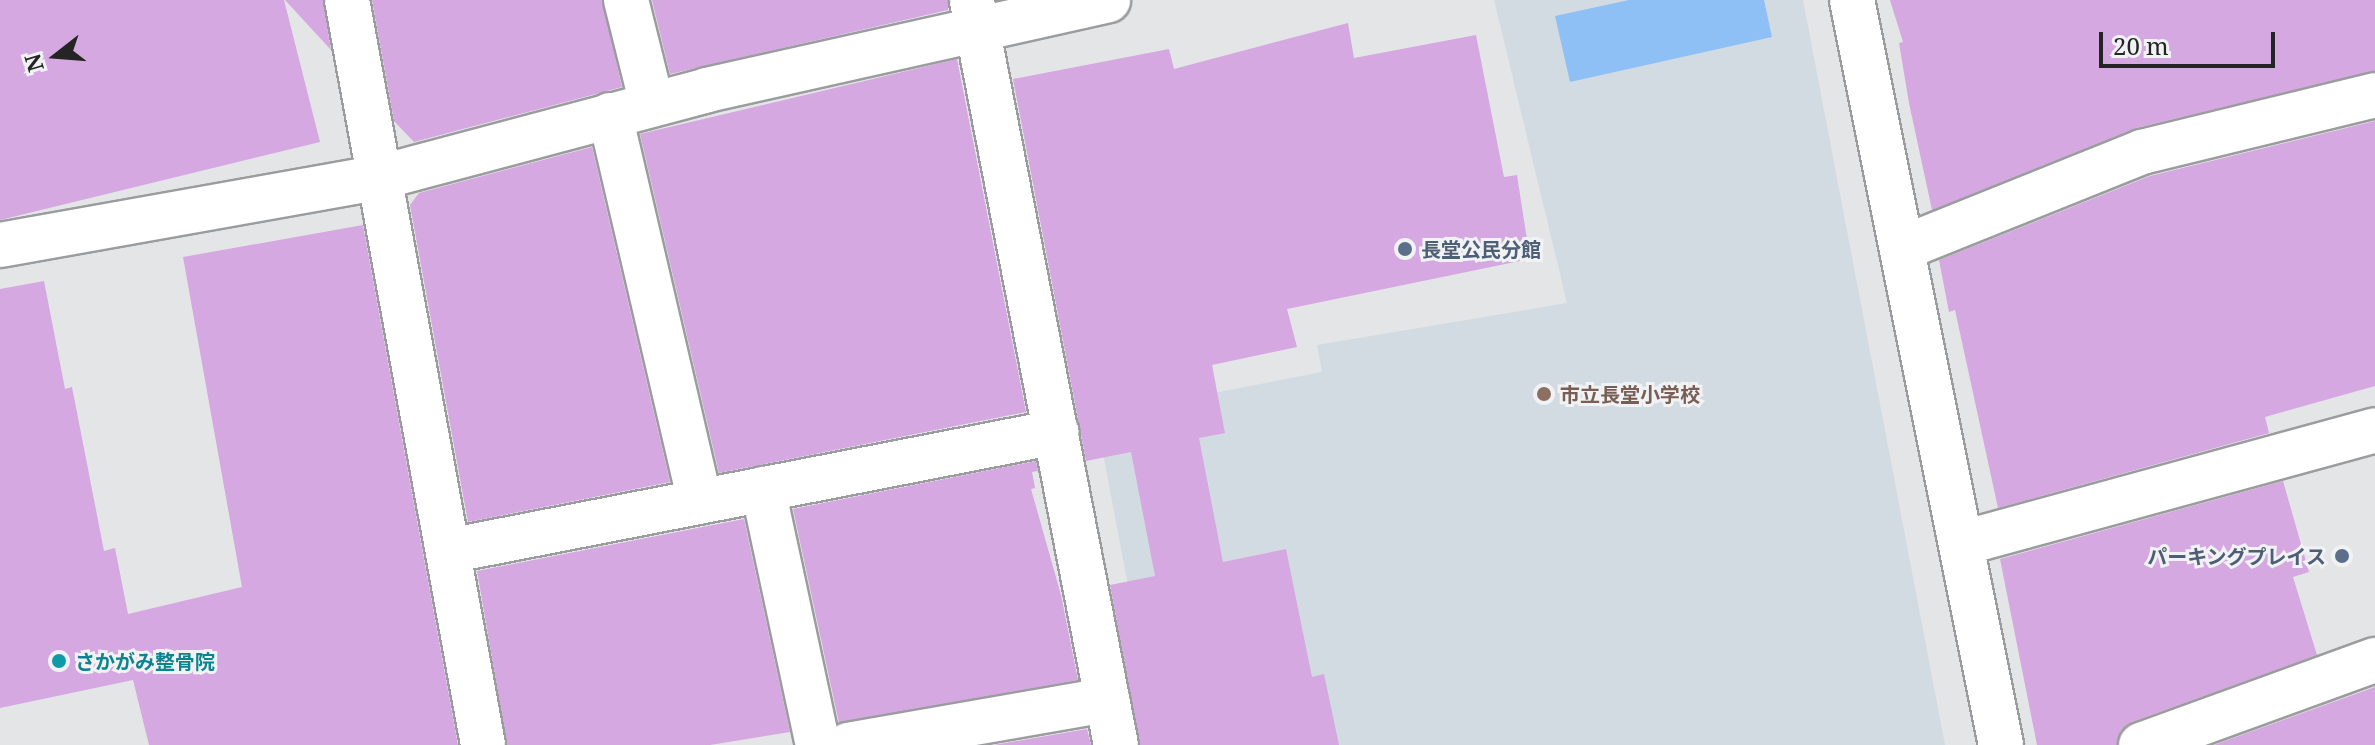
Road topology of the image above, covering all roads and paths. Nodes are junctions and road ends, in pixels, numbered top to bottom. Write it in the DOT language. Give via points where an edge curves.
graph roads {
  1 [pos="347,0"];
  2 [pos="626,0"];
  3 [pos="1108,0"];
  4 [pos="1852,0"];
  5 [pos="974,14"];
  6 [pos="2375,95"];
  7 [pos="652,104"];
  8 [pos="610,115"];
  9 [pos="381,177"];
  10 [pos="0,245"];
  11 [pos="1903,248"];
  12 [pos="2375,430"];
  13 [pos="1056,432"];
  14 [pos="763,489"];
  15 [pos="700,502"];
  16 [pos="1963,543"];
  17 [pos="448,551"];
  18 [pos="2375,660"];
  19 [pos="1107,700"];
  20 [pos="483,745"];
  21 [pos="818,745"];
  22 [pos="848,745"];
  23 [pos="1116,745"];
  24 [pos="2001,745"];
  25 [pos="2141,745"];
  1 -- 9 [label="street"];
  2 -- 7 [label="street"];
  3 -- 5 [label="street"];
  4 -- 11 [label="street"];
  5 -- 7 [label="street"];
  5 -- 13 [label="street"];
  6 -- 11 [label="street" via="2142,152"];
  7 -- 8 [label="street"];
  8 -- 9 [label="street"];
  8 -- 15 [label="street"];
  9 -- 10 [label="street"];
  9 -- 17 [label="street"];
  11 -- 16 [label="street"];
  12 -- 16 [label="street"];
  13 -- 14 [label="street"];
  13 -- 19 [label="street"];
  14 -- 15 [label="street"];
  14 -- 21 [label="street"];
  15 -- 17 [label="street"];
  16 -- 24 [label="street"];
  17 -- 20 [label="street"];
  18 -- 25 [label="street"];
  19 -- 22 [label="street"];
  19 -- 23 [label="street"];
}
